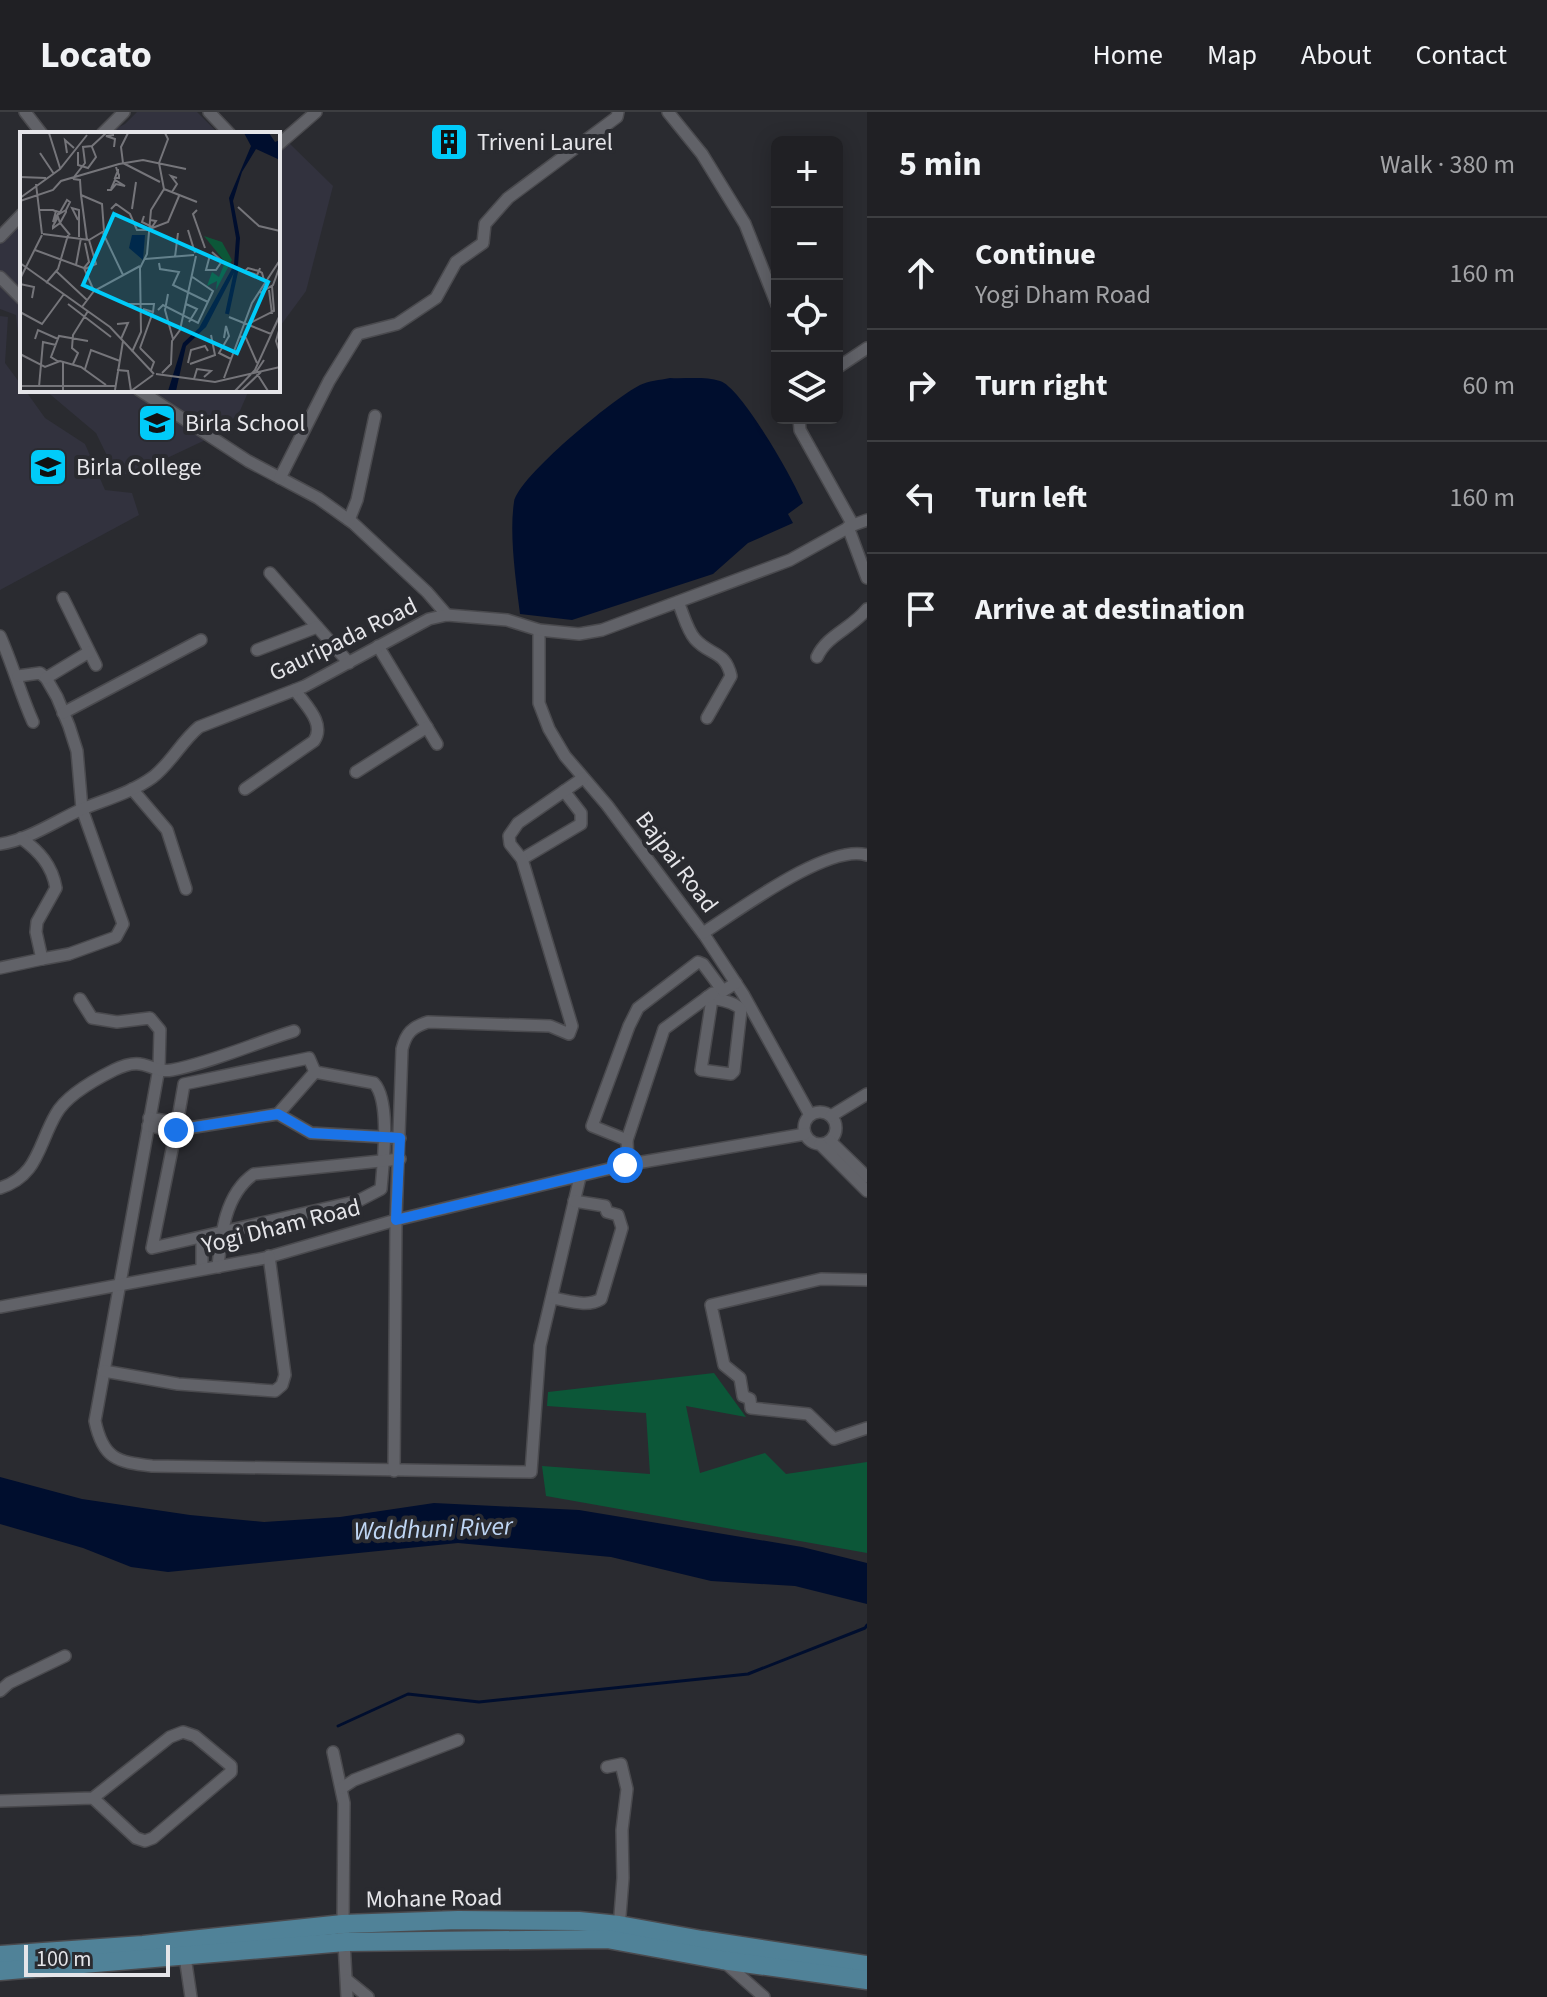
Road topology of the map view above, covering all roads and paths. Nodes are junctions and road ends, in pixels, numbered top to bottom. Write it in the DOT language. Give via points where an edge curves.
graph roads {
  1 [pos="25,112"];
  2 [pos="124,112"];
  3 [pos="209,112"];
  4 [pos="316,112"];
  5 [pos="618,112"];
  6 [pos="668,112"];
  7 [pos="40,132"];
  8 [pos="104,132"];
  9 [pos="228,132"];
  10 [pos="280,143"];
  11 [pos="20,216"];
  12 [pos="0,237"];
  13 [pos="0,277"];
  14 [pos="771,290"];
  15 [pos="20,297"];
  16 [pos="867,348"];
  17 [pos="843,364"];
  18 [pos="142,392"];
  19 [pos="375,416"];
  20 [pos="800,424"];
  21 [pos="280,478"];
  22 [pos="349,520"];
  23 [pos="867,520"];
  24 [pos="851,526"];
  25 [pos="270,573"];
  26 [pos="867,578"];
  27 [pos="63,598"];
  28 [pos="678,602"];
  29 [pos="867,609"];
  30 [pos="447,615"];
  31 [pos="317,627"];
  32 [pos="539,630"];
  33 [pos="0,636"];
  34 [pos="201,640"];
  35 [pos="378,646"];
  36 [pos="257,650"];
  37 [pos="89,652"];
  38 [pos="817,657"];
  39 [pos="349,663"];
  40 [pos="96,665"];
  41 [pos="18,676"];
  42 [pos="46,678"];
  43 [pos="295,690"];
  44 [pos="63,713"];
  45 [pos="707,718"];
  46 [pos="33,722"];
  47 [pos="427,727"];
  48 [pos="437,744"];
  49 [pos="356,772"];
  50 [pos="583,778"];
  51 [pos="132,789"];
  52 [pos="245,789"];
  53 [pos="564,791"];
  54 [pos="82,809"];
  55 [pos="21,838"];
  56 [pos="0,844"];
  57 [pos="867,855"];
  58 [pos="522,859"];
  59 [pos="186,889"];
  60 [pos="703,933"];
  61 [pos="42,959"];
  62 [pos="0,968"];
  63 [pos="736,983"];
  64 [pos="720,988"];
  65 [pos="710,998"];
  66 [pos="80,999"];
  67 [pos="294,1031"];
  68 [pos="159,1068"];
  69 [pos="315,1072"];
  70 [pos="867,1094"];
  71 [pos="278,1114"];
  72 [pos="810,1115"];
  73 [pos="831,1116"];
  74 [pos="149,1122"];
  75 [pos="177,1127"];
  76 [pos="805,1134"];
  77 [pos="384,1136"];
  78 [pos="400,1138"];
  79 [pos="627,1140"];
  80 [pos="825,1142"];
  81 [pos="400,1159"];
  82 [pos="383,1160"];
  83 [pos="628,1165"];
  84 [pos="580,1177"];
  85 [pos="867,1177"];
  86 [pos="0,1188"];
  87 [pos="867,1191"];
  88 [pos="574,1201"];
  89 [pos="396,1220"];
  90 [pos="222,1232"];
  91 [pos="202,1237"];
  92 [pos="269,1256"];
  93 [pos="218,1267"];
  94 [pos="202,1268"];
  95 [pos="867,1280"];
  96 [pos="119,1284"];
  97 [pos="552,1298"];
  98 [pos="0,1307"];
  99 [pos="104,1371"];
  100 [pos="867,1428"];
  101 [pos="394,1471"];
  102 [pos="65,1656"];
  103 [pos="0,1691"];
  104 [pos="458,1740"];
  105 [pos="333,1752"];
  106 [pos="607,1767"];
  107 [pos="342,1788"];
  108 [pos="93,1798"];
  109 [pos="0,1801"];
  110 [pos="344,1933"];
  111 [pos="618,1933"];
  112 [pos="184,1948"];
  113 [pos="0,1955"];
  114 [pos="722,1960"];
  115 [pos="799,1963"];
  116 [pos="867,1965"];
  117 [pos="0,1971"];
  118 [pos="347,1980"];
  119 [pos="867,1980"];
  120 [pos="191,1997"];
  121 [pos="347,1997"];
  122 [pos="368,1997"];
  123 [pos="764,1997"];
  1 -- 7 [label="street"];
  2 -- 8 [label="street"];
  3 -- 9 [label="street"];
  4 -- 10 [label="street"];
  5 -- 21 [label="street" via="508,198 485,224 483,243 456,262 436,298 397,324 358,334"];
  6 -- 14 [label="street" via="702,154 745,224"];
  11 -- 12 [label="street"];
  13 -- 15 [label="street"];
  16 -- 17 [label="street"];
  18 -- 21 [label="street"];
  19 -- 22 [label="street"];
  20 -- 24 [label="street"];
  21 -- 22 [label="street"];
  22 -- 30 [label="street"];
  23 -- 24 [label="street, Gauripada Road"];
  24 -- 26 [label="street"];
  24 -- 28 [label="street, Gauripada Road" via="790,560"];
  25 -- 31 [label="street"];
  27 -- 37 [label="street"];
  28 -- 32 [label="street, Gauripada Road" via="602,630"];
  28 -- 45 [label="street" via="695,639 723,657 731,676"];
  29 -- 38 [label="street" via="856,623 828,640"];
  30 -- 32 [label="street, Gauripada Road" via="507,620"];
  30 -- 35 [label="street, Gauripada Road"];
  31 -- 36 [label="street"];
  31 -- 39 [label="street"];
  32 -- 50 [label="street, Bajpai Road" via="539,703 549,729"];
  33 -- 41 [label="street"];
  34 -- 44 [label="street"];
  35 -- 39 [label="street, Gauripada Road"];
  35 -- 47 [label="street"];
  37 -- 40 [label="street"];
  37 -- 42 [label="street"];
  39 -- 43 [label="street, Gauripada Road"];
  41 -- 42 [label="street" via="40,673"];
  41 -- 46 [label="street" via="17,688"];
  42 -- 44 [label="street"];
  43 -- 51 [label="street, Gauripada Road" via="199,727 163,767"];
  43 -- 52 [label="street" via="317,722 318,735"];
  44 -- 54 [label="street" via="77,751"];
  47 -- 48 [label="street"];
  47 -- 49 [label="street"];
  50 -- 53 [label="street"];
  50 -- 60 [label="street, Bajpai Road"];
  51 -- 54 [label="street, Gauripada Road"];
  51 -- 59 [label="street" via="167,830"];
  53 -- 58 [label="street" via="518,823 509,836"];
  53 -- 58 [label="street" via="581,813 581,824"];
  54 -- 55 [label="street, Gauripada Road"];
  54 -- 61 [label="street" via="121,915 121,931 100,944"];
  55 -- 56 [label="street, Gauripada Road"];
  55 -- 61 [label="street" via="37,850 56,888 37,922"];
  57 -- 60 [label="street" via="847,853 822,860"];
  58 -- 78 [label="street" via="572,1026 569,1034 550,1026 416,1026 405,1036 402,1049"];
  60 -- 63 [label="street, Bajpai Road"];
  61 -- 62 [label="street"];
  63 -- 64 [label="street"];
  63 -- 72 [label="street, Bajpai Road"];
  64 -- 65 [label="street"];
  64 -- 79 [label="street" via="698,962 638,1008 592,1121 594,1129"];
  65 -- 65 [label="street" via="737,1004 741,1010 731,1074 701,1070"];
  65 -- 79 [label="street" via="664,1029"];
  66 -- 68 [label="street" via="92,1018 155,1022 160,1030"];
  67 -- 68 [label="street" via="171,1070"];
  68 -- 74 [label="street"];
  68 -- 86 [label="street" via="132,1063 76,1095 57,1111 29,1171"];
  69 -- 71 [label="street"];
  69 -- 75 [label="street" via="309,1058 184,1084"];
  69 -- 77 [label="street" via="374,1083 380,1090"];
  70 -- 73 [label="street"];
  71 -- 75 [label="street"];
  71 -- 77 [label="street" via="311,1133"];
  72 -- 73 [label="street"];
  72 -- 76 [label="street"];
  73 -- 80 [label="street" via="836,1131"];
  74 -- 75 [label="street"];
  74 -- 96 [label="street"];
  75 -- 91 [label="street" via="152,1248"];
  76 -- 80 [label="street" via="811,1141"];
  76 -- 83 [label="street, Yogi Dham Road"];
  77 -- 78 [label="street"];
  77 -- 82 [label="street"];
  78 -- 81 [label="street"];
  79 -- 83 [label="street"];
  80 -- 85 [label="street"];
  80 -- 87 [label="street"];
  81 -- 82 [label="street"];
  81 -- 89 [label="street"];
  82 -- 90 [label="street" via="381,1189 372,1196"];
  82 -- 90 [label="street" via="254,1174 240,1184"];
  83 -- 84 [label="street, Yogi Dham Road"];
  84 -- 88 [label="street"];
  84 -- 89 [label="street, Yogi Dham Road"];
  88 -- 97 [label="street"];
  88 -- 97 [label="street" via="605,1206 618,1215 622,1228 601,1299 588,1304"];
  89 -- 92 [label="street, Yogi Dham Road"];
  89 -- 101 [label="street"];
  90 -- 91 [label="street"];
  90 -- 93 [label="street"];
  91 -- 94 [label="street"];
  92 -- 93 [label="street, Yogi Dham Road"];
  92 -- 99 [label="street" via="285,1375 275,1391 178,1384"];
  93 -- 94 [label="street, Yogi Dham Road"];
  94 -- 96 [label="street, Yogi Dham Road"];
  95 -- 100 [label="street" via="821,1279 711,1305 724,1365 740,1378 751,1408 808,1414 834,1439"];
  96 -- 98 [label="street, Yogi Dham Road"];
  96 -- 99 [label="street"];
  97 -- 101 [label="street" via="540,1346 531,1472"];
  99 -- 101 [label="street" via="95,1421 98,1435 105,1450 125,1463"];
  102 -- 103 [label="street"];
  104 -- 107 [label="street"];
  105 -- 107 [label="street"];
  106 -- 111 [label="street" via="621,1764 627,1789"];
  107 -- 110 [label="street"];
  108 -- 108 [label="street" via="183,1732 231,1766 231,1772 145,1841"];
  108 -- 109 [label="street"];
  110 -- 111 [label="main road, Mohane Road"];
  110 -- 112 [label="main road, Mohane Road"];
  110 -- 118 [label="street"];
  111 -- 114 [label="main road, Mohane Road"];
  111 -- 115 [label="main road, Mohane Road"];
  112 -- 113 [label="main road, Mohane Road"];
  112 -- 117 [label="main road, Mohane Road"];
  112 -- 120 [label="street"];
  114 -- 115 [label="main road, Mohane Road"];
  114 -- 123 [label="street"];
  115 -- 116 [label="main road, Mohane Road"];
  115 -- 119 [label="main road, Mohane Road"];
  118 -- 121 [label="street"];
  118 -- 122 [label="street"];
}
